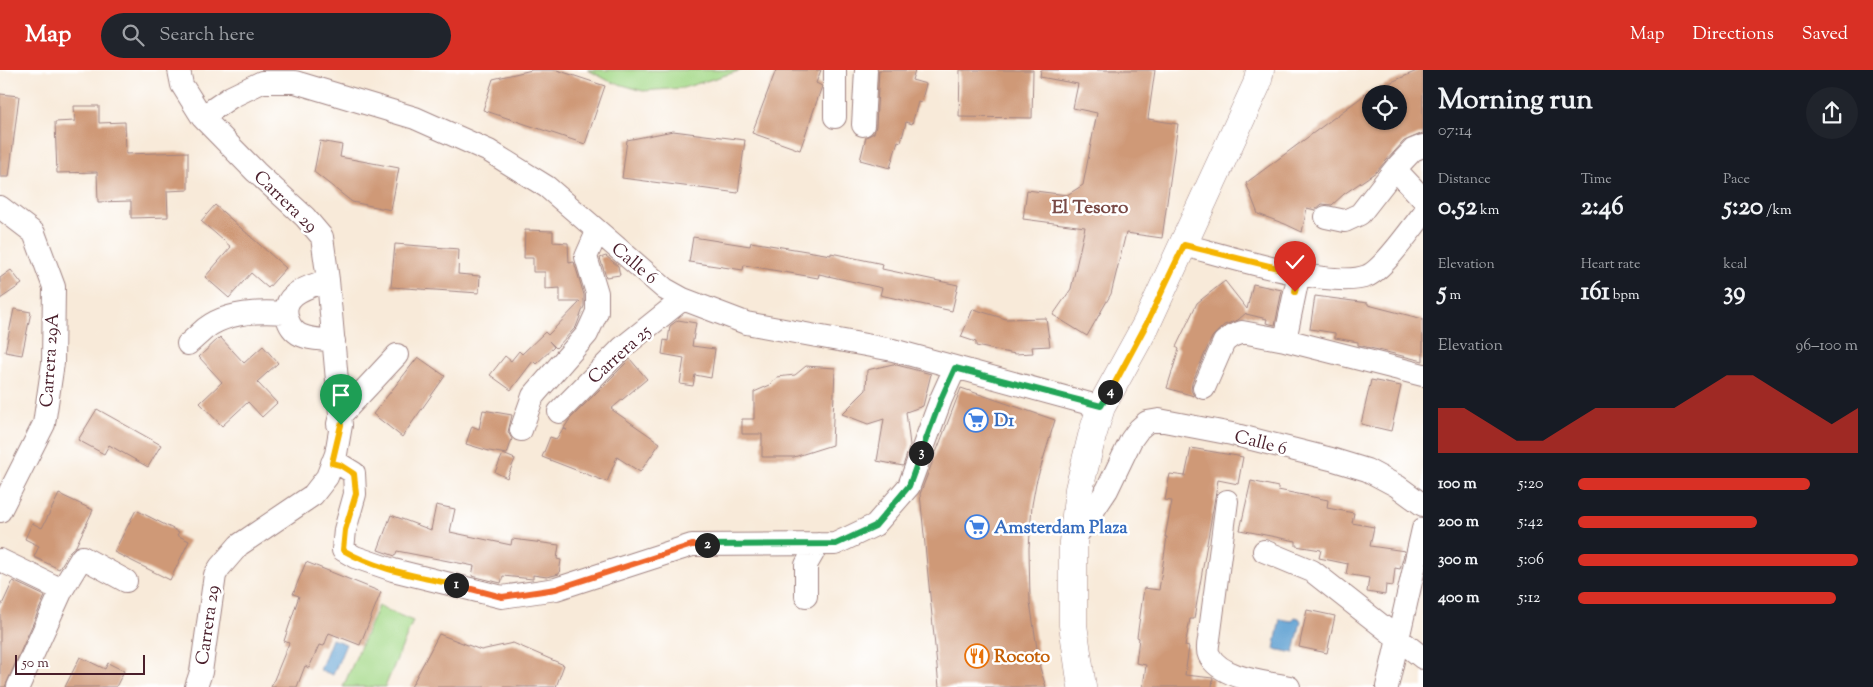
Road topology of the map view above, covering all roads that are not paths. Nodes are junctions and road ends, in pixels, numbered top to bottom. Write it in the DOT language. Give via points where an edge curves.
graph roads {
  1 [pos="179,70"];
  2 [pos="836,70"];
  3 [pos="866,70"];
  4 [pos="1260,70"];
  5 [pos="202,117"];
  6 [pos="836,117"];
  7 [pos="863,124"];
  8 [pos="1420,152"];
  9 [pos="1395,169"];
  10 [pos="1423,199"];
  11 [pos="0,207"];
  12 [pos="1423,214"];
  13 [pos="1326,217"];
  14 [pos="598,232"];
  15 [pos="1184,245"];
  16 [pos="1298,273"];
  17 [pos="328,280"];
  18 [pos="683,299"];
  19 [pos="285,313"];
  20 [pos="334,340"];
  21 [pos="1285,340"];
  22 [pos="188,344"];
  23 [pos="398,355"];
  24 [pos="955,368"];
  25 [pos="1423,375"];
  26 [pos="1204,388"];
  27 [pos="1101,406"];
  28 [pos="559,412"];
  29 [pos="340,416"];
  30 [pos="521,430"];
  31 [pos="332,463"];
  32 [pos="1085,466"];
  33 [pos="1116,472"];
  34 [pos="1227,501"];
  35 [pos="1423,505"];
  36 [pos="0,510"];
  37 [pos="293,510"];
  38 [pos="1423,529"];
  39 [pos="1073,542"];
  40 [pos="818,544"];
  41 [pos="1264,551"];
  42 [pos="0,560"];
  43 [pos="126,581"];
  44 [pos="62,590"];
  45 [pos="806,596"];
  46 [pos="1399,640"];
  47 [pos="1423,658"];
  48 [pos="202,682"];
  49 [pos="18,687"];
  50 [pos="1082,687"];
  51 [pos="1289,687"];
  52 [pos="1388,687"];
  1 -- 5 [label="street, Carrera 29" via="182,86"];
  2 -- 6 [label="street"];
  3 -- 7 [label="street"];
  4 -- 15 [label="main road"];
  5 -- 14 [label="street, Calle 6" via="231,97 262,82 294,82 415,118 489,151 548,187"];
  5 -- 17 [label="street, Carrera 29" via="322,236"];
  8 -- 9 [label="street"];
  9 -- 10 [label="street"];
  9 -- 13 [label="street" via="1360,214 1345,221"];
  11 -- 36 [label="street, Carrera 29A" via="34,233 54,287 53,363 44,424"];
  12 -- 16 [label="street" via="1368,276 1352,280"];
  14 -- 18 [label="street, Calle 6" via="665,288"];
  14 -- 30 [label="street" via="586,257 597,293 597,312 587,334 533,396"];
  15 -- 16 [label="street"];
  15 -- 27 [label="main road" via="1146,325"];
  16 -- 21 [label="street"];
  17 -- 19 [label="street" via="300,290 288,299"];
  17 -- 20 [label="street, Carrera 29"];
  18 -- 24 [label="street, Calle 6" via="746,323 893,350"];
  18 -- 28 [label="street, Carrera 25" via="623,347"];
  19 -- 20 [label="street" via="290,326 302,336"];
  19 -- 22 [label="street" via="228,317 207,328"];
  20 -- 29 [label="street, Carrera 29"];
  21 -- 25 [label="street"];
  21 -- 26 [label="street" via="1242,332 1232,336 1224,342"];
  23 -- 29 [label="street"];
  24 -- 27 [label="street, Calle 6"];
  24 -- 40 [label="street" via="909,486 875,526 836,544"];
  27 -- 32 [label="main road"];
  29 -- 31 [label="street, Carrera 29"];
  29 -- 37 [label="street, Carrera 29" via="322,474"];
  31 -- 37 [label="street, Carrera 29" via="327,477 313,495"];
  31 -- 40 [label="street" via="354,474 356,494 345,530 343,550 393,570 502,597 556,589 692,545"];
  32 -- 33 [label="street" via="1101,478"];
  32 -- 39 [label="main road"];
  33 -- 35 [label="street, Calle 6" via="1139,429 1147,422 1158,420 1232,434 1367,470"];
  33 -- 39 [label="street, Calle 6"];
  34 -- 51 [label="street" via="1208,654 1218,667 1231,674"];
  37 -- 48 [label="street, Carrera 29" via="239,545 215,575"];
  38 -- 46 [label="street"];
  39 -- 50 [label="main road" via="1073,625"];
  40 -- 45 [label="street" via="806,565"];
  41 -- 46 [label="street" via="1312,571"];
  42 -- 44 [label="street"];
  43 -- 44 [label="street" via="82,557"];
  44 -- 49 [label="street"];
  46 -- 47 [label="street"];
  46 -- 52 [label="street"];
}
